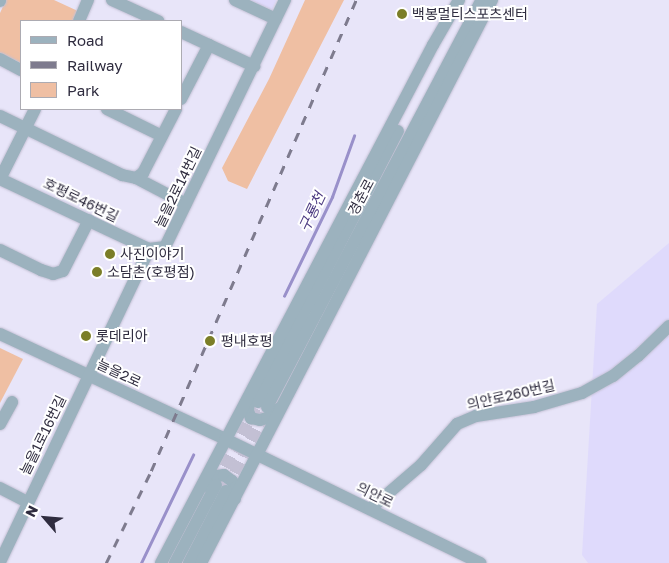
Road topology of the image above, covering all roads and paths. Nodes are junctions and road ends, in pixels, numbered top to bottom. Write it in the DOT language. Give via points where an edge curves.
graph roads {
  1 [pos="88,0"];
  2 [pos="112,0"];
  3 [pos="235,0"];
  4 [pos="285,0"];
  5 [pos="459,0"];
  6 [pos="466,0"];
  7 [pos="482,0"];
  8 [pos="492,0"];
  9 [pos="276,19"];
  10 [pos="79,20"];
  11 [pos="156,20"];
  12 [pos="182,32"];
  13 [pos="208,45"];
  14 [pos="0,59"];
  15 [pos="254,66"];
  16 [pos="20,69"];
  17 [pos="183,93"];
  18 [pos="35,110"];
  19 [pos="110,110"];
  20 [pos="175,110"];
  21 [pos="0,116"];
  22 [pos="26,129"];
  23 [pos="162,136"];
  24 [pos="136,178"];
  25 [pos="0,179"];
  26 [pos="186,204"];
  27 [pos="89,220"];
  28 [pos="149,249"];
  29 [pos="0,250"];
  30 [pos="669,326"];
  31 [pos="0,334"];
  32 [pos="89,376"];
  33 [pos="252,389"];
  34 [pos="12,402"];
  35 [pos="284,404"];
  36 [pos="0,424"];
  37 [pos="225,439"];
  38 [pos="257,456"];
  39 [pos="0,488"];
  40 [pos="196,495"];
  41 [pos="235,501"];
  42 [pos="28,502"];
  43 [pos="370,509"];
  44 [pos="0,562"];
  45 [pos="161,563"];
  46 [pos="175,563"];
  47 [pos="189,563"];
  48 [pos="201,563"];
  49 [pos="480,563"];
  1 -- 10 [label="street"];
  2 -- 11 [label="street"];
  3 -- 9 [label="street"];
  4 -- 9 [label="street, 늘을2로14번길"];
  5 -- 33 [label="street"];
  6 -- 7 [label="street, 경춘로" via="263,405"];
  8 -- 35 [label="street"];
  9 -- 15 [label="street, 늘을2로14번길"];
  12 -- 13 [label="street"];
  13 -- 15 [label="street"];
  13 -- 17 [label="street"];
  14 -- 16 [label="street"];
  15 -- 26 [label="street, 늘을2로14번길"];
  18 -- 22 [label="street"];
  19 -- 23 [label="street"];
  20 -- 23 [label="street"];
  21 -- 22 [label="street"];
  22 -- 24 [label="street" via="122,175"];
  22 -- 25 [label="street"];
  23 -- 24 [label="street"];
  24 -- 26 [label="street"];
  25 -- 27 [label="street, 호평로46번길"];
  26 -- 28 [label="street, 늘을2로14번길" via="165,247"];
  27 -- 28 [label="street, 호평로46번길"];
  27 -- 29 [label="street" via="63,271 53,274 41,270"];
  28 -- 32 [label="street"];
  30 -- 43 [label="street, 의안로260번길" via="613,376 582,393 534,408 476,416 457,424 421,465"];
  31 -- 32 [label="street, 늘을2로"];
  32 -- 37 [label="street, 늘을2로"];
  32 -- 42 [label="street, 늘을1로16번길"];
  33 -- 35 [label="street" via="248,411 252,418 267,418"];
  33 -- 37 [label="street"];
  34 -- 36 [label="street"];
  35 -- 38 [label="street"];
  37 -- 38 [label="street, 늘을2로"];
  37 -- 40 [label="street"];
  38 -- 41 [label="street"];
  38 -- 43 [label="street, 의안로"];
  39 -- 42 [label="street"];
  40 -- 41 [label="street" via="209,481 224,476 236,488"];
  40 -- 45 [label="street"];
  41 -- 48 [label="street"];
  42 -- 44 [label="street, 늘을1로16번길"];
  43 -- 49 [label="street, 의안로"];
  46 -- 47 [label="street" via="221,488"];
}
